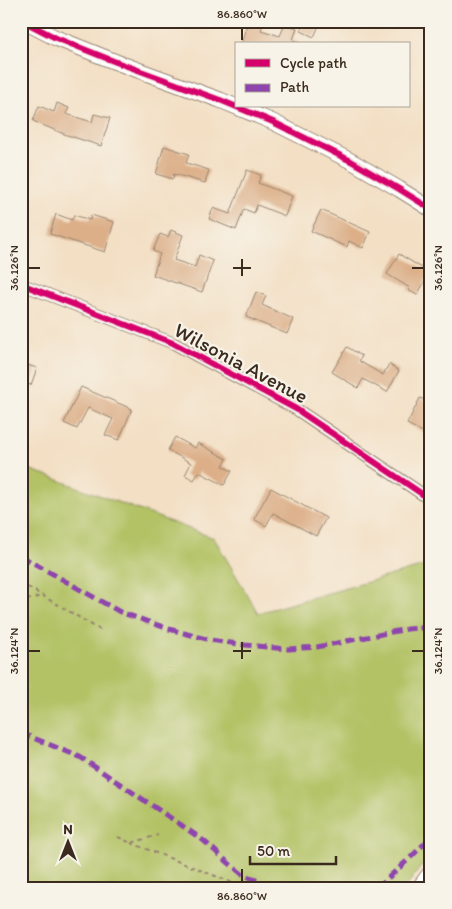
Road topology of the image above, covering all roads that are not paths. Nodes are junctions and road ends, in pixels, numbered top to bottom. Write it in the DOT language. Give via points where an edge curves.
graph roads {
  1 [pos="23,21"];
  2 [pos="235,106"];
  3 [pos="239,108"];
  4 [pos="431,209"];
  5 [pos="21,284"];
  6 [pos="431,500"];
  7 [pos="431,872"];
  8 [pos="420,888"];
  1 -- 2 [label="street" via="56,38"];
  3 -- 4 [label="street" via="351,161"];
  5 -- 6 [label="street, Wilsonia Avenue" via="173,343 296,409"];
  7 -- 8 [label="street"];
}
